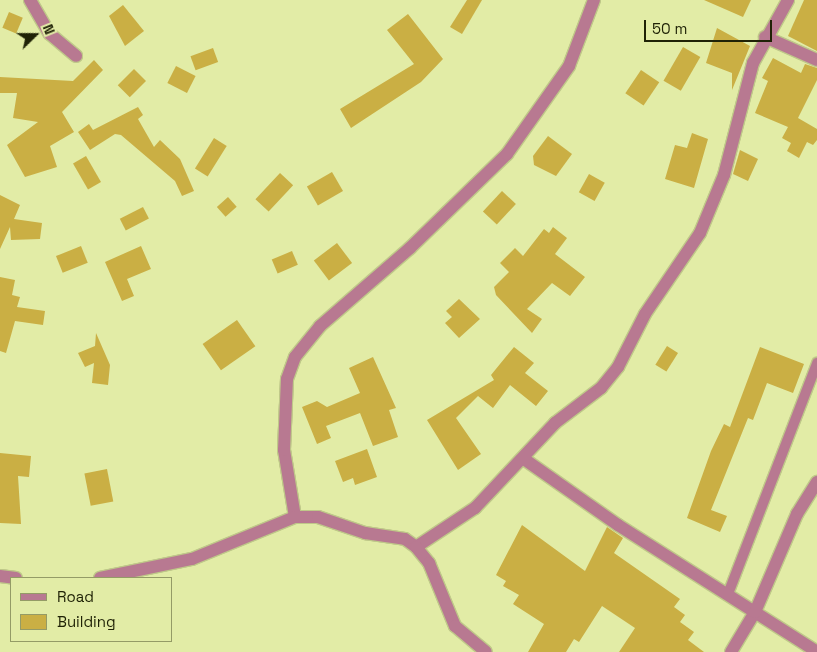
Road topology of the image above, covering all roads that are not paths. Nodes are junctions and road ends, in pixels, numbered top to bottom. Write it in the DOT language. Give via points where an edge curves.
graph roads {
  1 [pos="30,0"];
  2 [pos="594,0"];
  3 [pos="788,0"];
  4 [pos="765,37"];
  5 [pos="76,56"];
  6 [pos="817,60"];
  7 [pos="817,363"];
  8 [pos="524,459"];
  9 [pos="817,482"];
  10 [pos="295,518"];
  11 [pos="416,546"];
  12 [pos="105,577"];
  13 [pos="728,594"];
  14 [pos="755,612"];
  15 [pos="486,652"];
  16 [pos="731,652"];
  17 [pos="817,652"];
  1 -- 5 [label="street" via="50,34"];
  2 -- 10 [label="street" via="569,66 507,154 410,248 320,326 295,357 287,379 284,450"];
  3 -- 4 [label="street"];
  4 -- 6 [label="street"];
  4 -- 8 [label="street" via="751,71 724,175 700,233 646,314 618,367 601,388 555,423"];
  7 -- 13 [label="lane"];
  8 -- 11 [label="street" via="475,508"];
  8 -- 13 [label="street"];
  9 -- 14 [label="street" via="796,514"];
  10 -- 11 [label="street" via="318,517 357,530 405,539"];
  10 -- 12 [label="street" via="192,559"];
  11 -- 15 [label="street" via="429,563 455,626"];
  13 -- 14 [label="street"];
  14 -- 16 [label="street"];
  14 -- 17 [label="street"];
}
